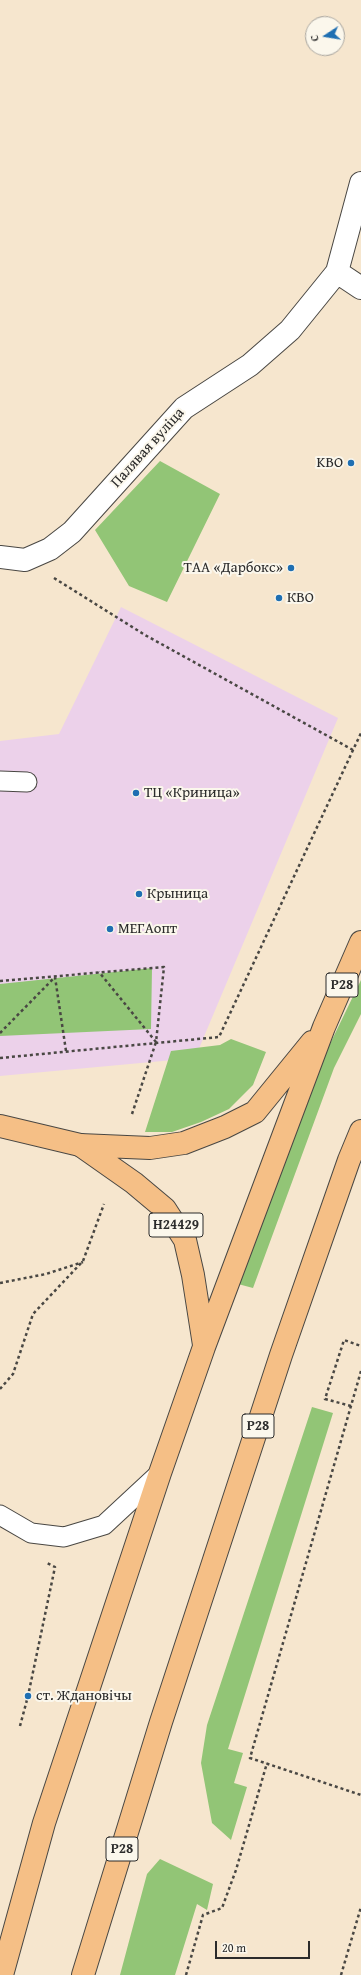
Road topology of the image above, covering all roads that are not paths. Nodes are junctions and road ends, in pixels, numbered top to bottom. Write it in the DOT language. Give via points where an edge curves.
graph roads {
  1 [pos="361,183"];
  2 [pos="338,272"];
  3 [pos="361,288"];
  4 [pos="0,557"];
  5 [pos="0,781"];
  6 [pos="27,782"];
  7 [pos="361,942"];
  8 [pos="324,1027"];
  9 [pos="0,1126"];
  10 [pos="361,1131"];
  11 [pos="80,1145"];
  12 [pos="204,1347"];
  13 [pos="160,1473"];
  14 [pos="0,1515"];
  15 [pos="2,1975"];
  16 [pos="83,1975"];
  1 -- 2 [label="street"];
  2 -- 3 [label="street"];
  2 -- 4 [label="street, Палявая вуліца" via="290,330 250,365 184,408 72,532 50,549 25,560"];
  5 -- 6 [label="lane"];
  7 -- 8 [label="main road, Р28"];
  8 -- 11 [label="main road, Н24429" via="255,1112 225,1127 184,1143 150,1148"];
  8 -- 12 [label="main road, Р28"];
  9 -- 11 [label="main road, Н24429"];
  10 -- 16 [label="main road, Р28" via="281,1355 161,1722"];
  11 -- 12 [label="main road, Н24429" via="165,1209 185,1240 194,1275"];
  12 -- 13 [label="main road, Р28"];
  13 -- 14 [label="lane" via="104,1524 64,1537 31,1533"];
  13 -- 15 [label="main road, Р28" via="44,1823"];
}
